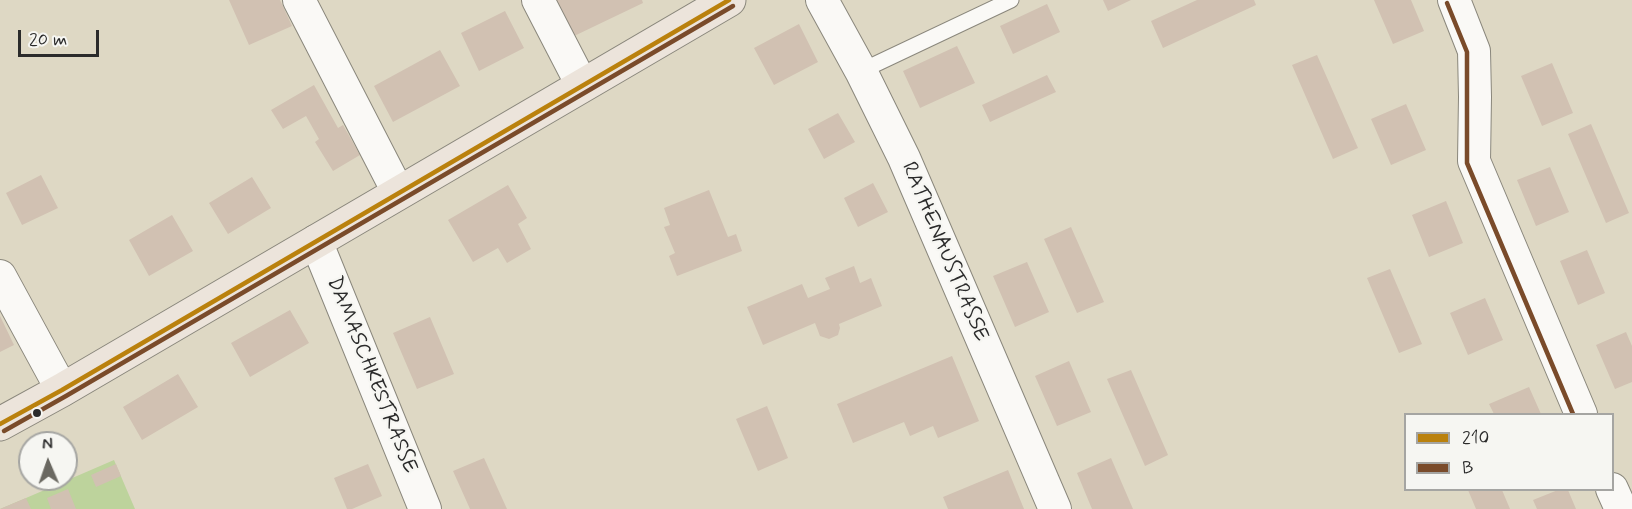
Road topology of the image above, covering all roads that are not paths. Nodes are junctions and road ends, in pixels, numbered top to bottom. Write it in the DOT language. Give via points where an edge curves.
graph roads {
  1 [pos="299,0"];
  2 [pos="538,0"];
  3 [pos="729,0"];
  4 [pos="822,0"];
  5 [pos="1011,0"];
  6 [pos="1454,0"];
  7 [pos="861,71"];
  8 [pos="582,85"];
  9 [pos="398,192"];
  10 [pos="316,241"];
  11 [pos="0,276"];
  12 [pos="62,390"];
  13 [pos="1581,413"];
  14 [pos="0,424"];
  15 [pos="1613,491"];
  16 [pos="425,509"];
  17 [pos="1055,509"];
  18 [pos="1621,509"];
  1 -- 9 [label="street"];
  2 -- 8 [label="street"];
  3 -- 8 [label="main road"];
  4 -- 7 [label="street, RATHENAUSTRASSE"];
  5 -- 7 [label="lane"];
  6 -- 13 [label="street" via="1474,51 1474,161"];
  7 -- 17 [label="street, RATHENAUSTRASSE" via="904,158"];
  8 -- 9 [label="main road"];
  9 -- 10 [label="main road"];
  10 -- 12 [label="main road"];
  10 -- 16 [label="street, DAMASCHKESTRASSE"];
  11 -- 12 [label="street"];
  12 -- 14 [label="main road"];
  15 -- 18 [label="street"];
}
